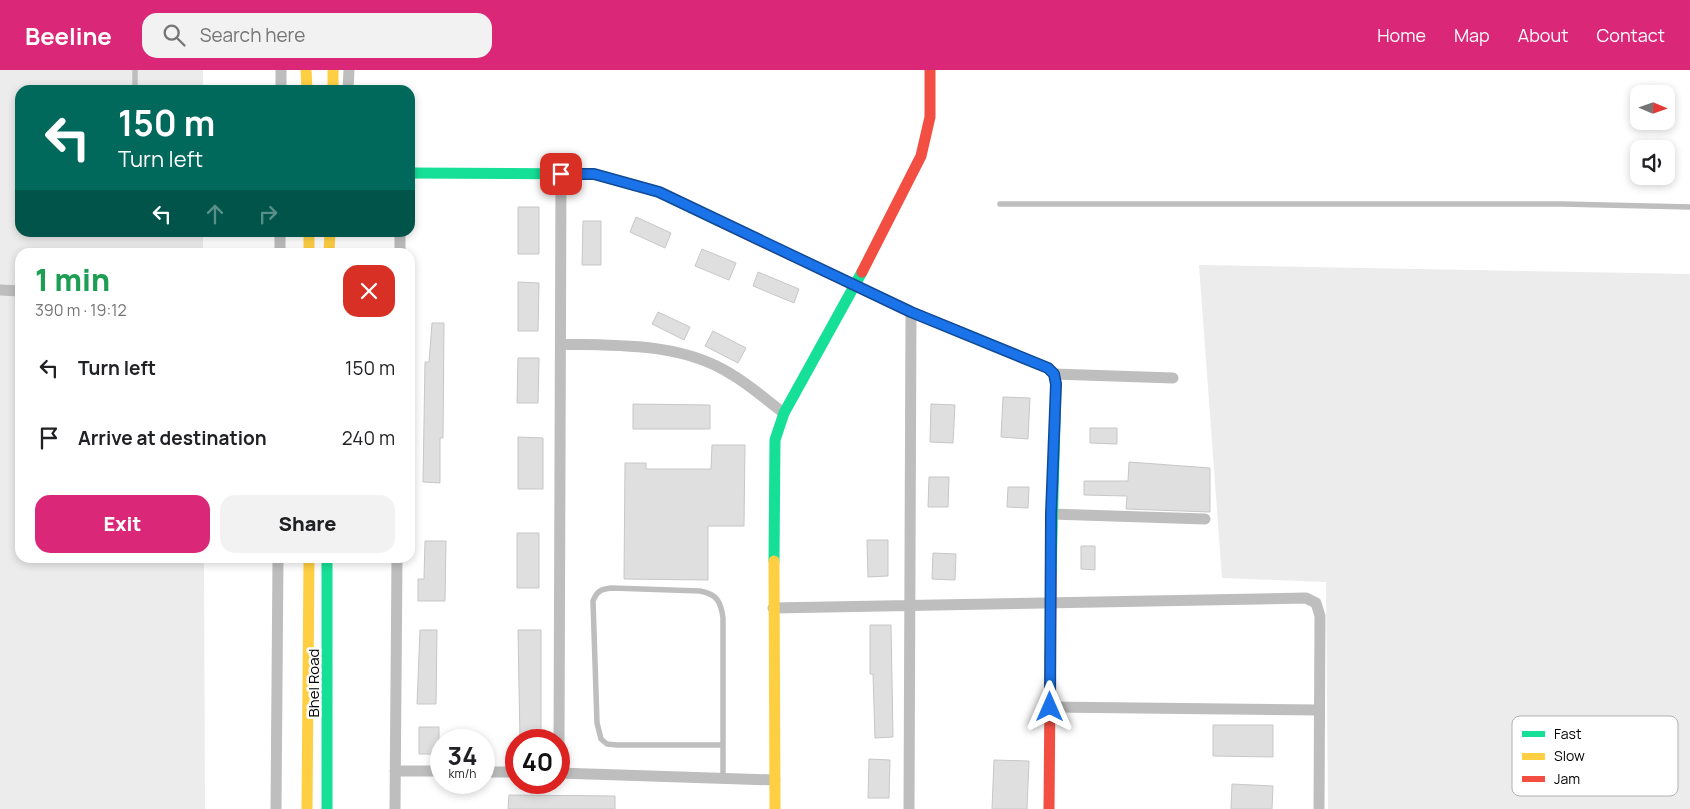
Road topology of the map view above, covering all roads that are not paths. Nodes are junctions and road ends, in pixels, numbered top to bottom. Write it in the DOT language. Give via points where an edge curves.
graph roads {
  1 [pos="135,70"];
  2 [pos="281,70"];
  3 [pos="306,70"];
  4 [pos="333,70"];
  5 [pos="349,70"];
  6 [pos="930,70"];
  7 [pos="135,85"];
  8 [pos="281,85"];
  9 [pos="307,85"];
  10 [pos="333,85"];
  11 [pos="348,85"];
  12 [pos="415,173"];
  13 [pos="561,174"];
  14 [pos="1000,204"];
  15 [pos="1690,207"];
  16 [pos="856,284"];
  17 [pos="0,290"];
  18 [pos="15,290"];
  19 [pos="911,312"];
  20 [pos="561,344"];
  21 [pos="1054,374"];
  22 [pos="1173,378"];
  23 [pos="784,413"];
  24 [pos="1051,514"];
  25 [pos="1205,519"];
  26 [pos="278,563"];
  27 [pos="308,563"];
  28 [pos="327,563"];
  29 [pos="397,563"];
  30 [pos="1050,602"];
  31 [pos="909,606"];
  32 [pos="773,608"];
  33 [pos="1050,707"];
  34 [pos="1319,710"];
  35 [pos="559,729"];
  36 [pos="723,745"];
  37 [pos="395,771"];
  38 [pos="430,771"];
  39 [pos="570,773"];
  40 [pos="723,778"];
  41 [pos="775,780"];
  42 [pos="276,809"];
  43 [pos="307,809"];
  44 [pos="327,809"];
  45 [pos="395,809"];
  46 [pos="775,809"];
  47 [pos="910,809"];
  48 [pos="1049,809"];
  49 [pos="1319,809"];
  1 -- 7 [label="lane"];
  2 -- 8 [label="street"];
  3 -- 9 [label="street"];
  4 -- 10 [label="street"];
  5 -- 11 [label="street"];
  6 -- 16 [label="street" via="930,117 920,156"];
  12 -- 13 [label="street"];
  13 -- 16 [label="street" via="594,174 659,192"];
  13 -- 20 [label="street"];
  14 -- 15 [label="lane"];
  16 -- 19 [label="street"];
  16 -- 23 [label="street"];
  17 -- 18 [label="street"];
  19 -- 21 [label="street" via="1048,368"];
  19 -- 31 [label="street"];
  20 -- 23 [label="street" via="655,347 695,358 730,373"];
  20 -- 35 [label="street"];
  21 -- 22 [label="street"];
  21 -- 24 [label="street"];
  23 -- 32 [label="street" via="775,440"];
  24 -- 25 [label="street"];
  24 -- 30 [label="street"];
  26 -- 42 [label="street"];
  27 -- 43 [label="street, Bhel Road"];
  28 -- 44 [label="street, Bhel Road"];
  29 -- 37 [label="street"];
  30 -- 31 [label="street"];
  30 -- 33 [label="street"];
  30 -- 34 [label="street" via="1306,598 1316,604 1320,616"];
  31 -- 32 [label="street"];
  31 -- 47 [label="street"];
  32 -- 41 [label="street"];
  33 -- 34 [label="street"];
  33 -- 48 [label="street"];
  34 -- 49 [label="street"];
  36 -- 36 [label="lane" via="723,618 718,599 712,593 700,591 612,588 596,593 593,601 600,739 607,744 618,745"];
  36 -- 40 [label="lane"];
  37 -- 38 [label="street"];
  37 -- 45 [label="street"];
  39 -- 40 [label="street"];
  40 -- 41 [label="street"];
  41 -- 46 [label="street"];
}
